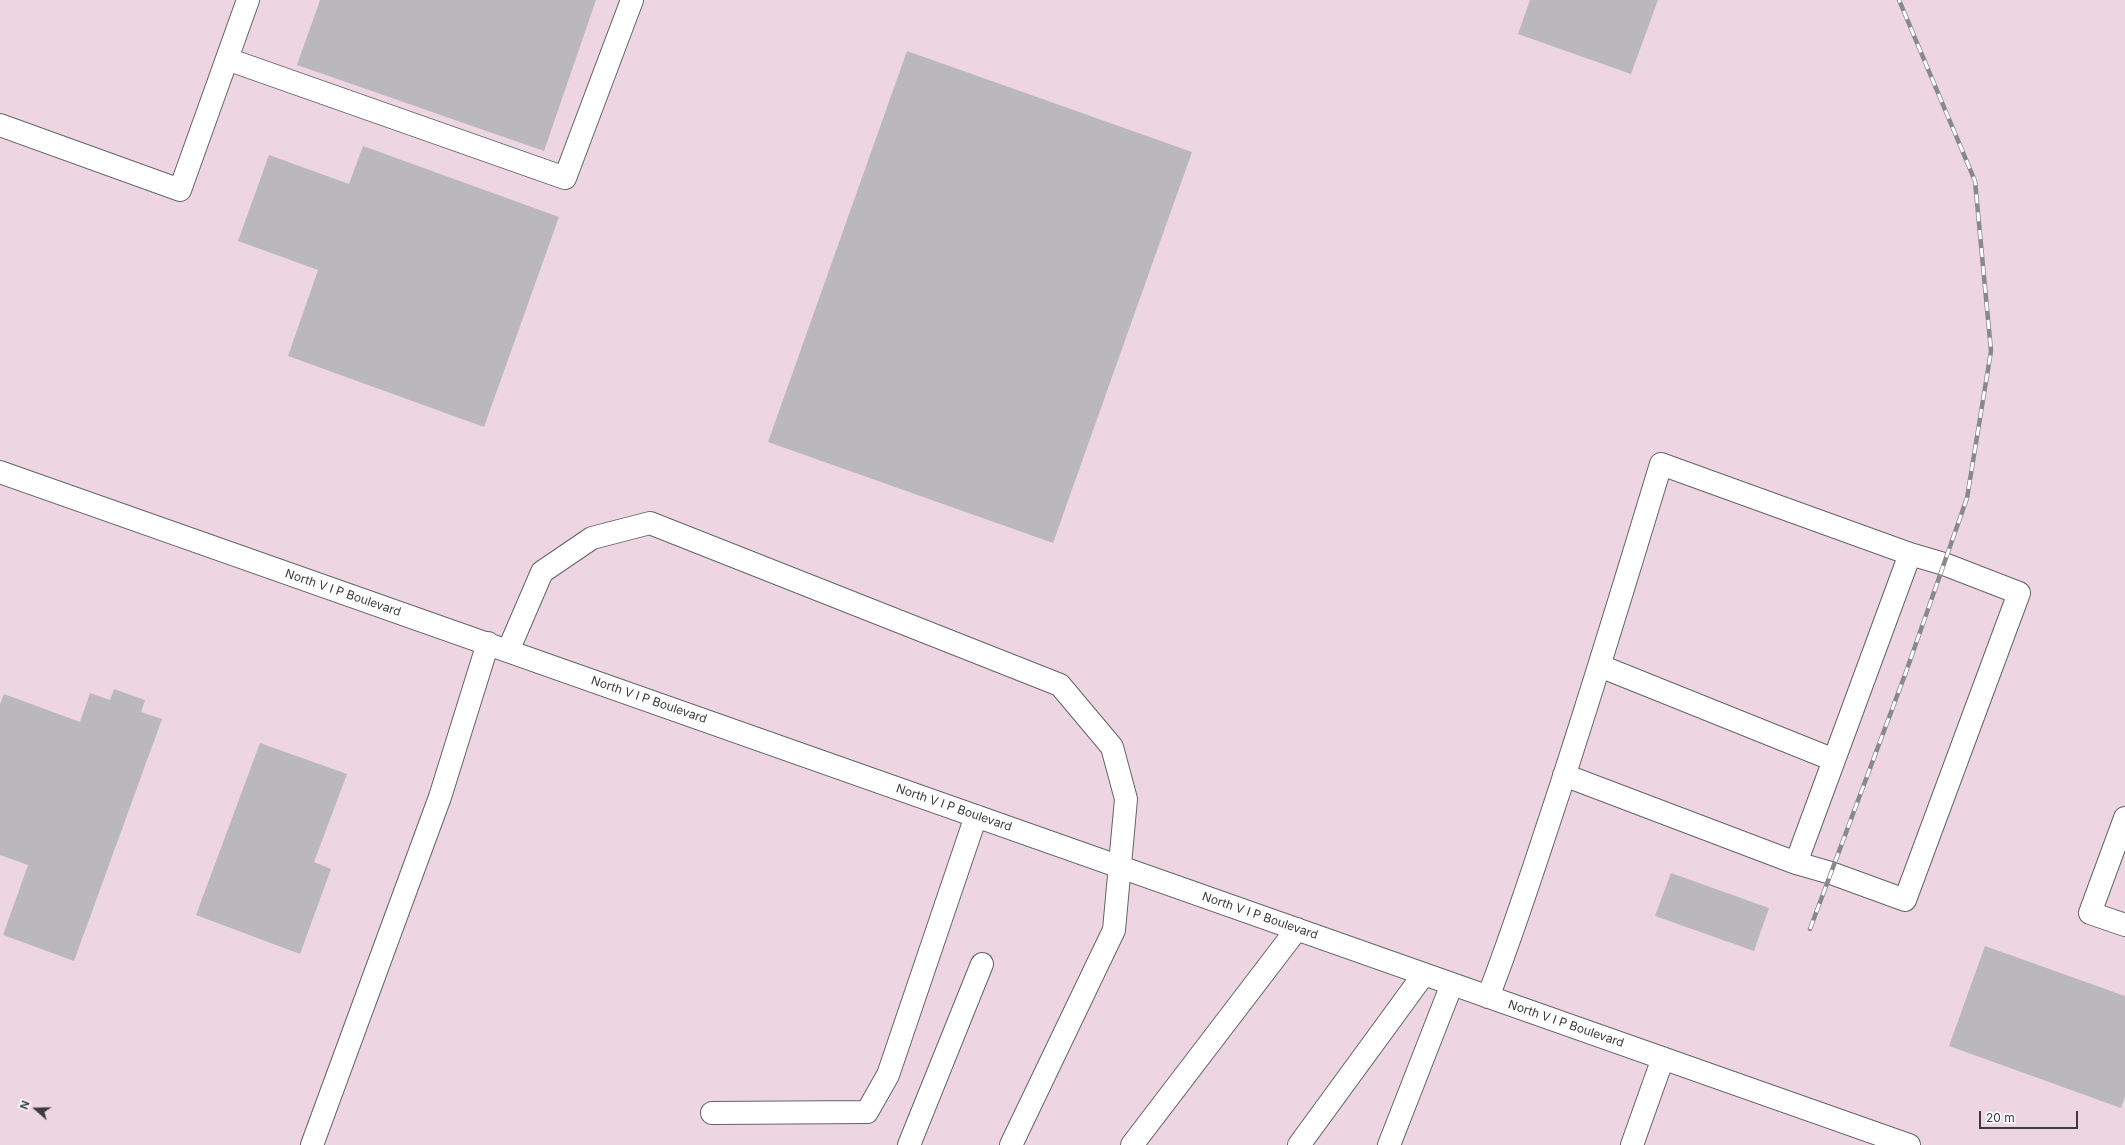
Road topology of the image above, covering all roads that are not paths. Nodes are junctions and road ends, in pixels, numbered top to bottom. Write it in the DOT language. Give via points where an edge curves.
graph roads {
  1 [pos="248,0"];
  2 [pos="632,0"];
  3 [pos="227,59"];
  4 [pos="0,125"];
  5 [pos="0,472"];
  6 [pos="1910,554"];
  7 [pos="498,647"];
  8 [pos="1600,666"];
  9 [pos="1834,760"];
  10 [pos="1564,775"];
  11 [pos="976,816"];
  12 [pos="2125,818"];
  13 [pos="1796,863"];
  14 [pos="1120,866"];
  15 [pos="2125,925"];
  16 [pos="1297,929"];
  17 [pos="982,964"];
  18 [pos="1424,974"];
  19 [pos="1452,984"];
  20 [pos="1488,997"];
  21 [pos="1664,1058"];
  22 [pos="712,1112"];
  23 [pos="312,1145"];
  24 [pos="909,1145"];
  25 [pos="1011,1145"];
  26 [pos="1132,1145"];
  27 [pos="1299,1145"];
  28 [pos="1389,1145"];
  29 [pos="1632,1145"];
  30 [pos="1909,1145"];
  1 -- 3 [label="street"];
  2 -- 3 [label="street" via="565,178"];
  3 -- 4 [label="street" via="180,190"];
  5 -- 7 [label="street, North V I P Boulevard"];
  6 -- 8 [label="street" via="1660,464"];
  6 -- 9 [label="street"];
  6 -- 13 [label="street" via="1944,564 2019,593 1905,900"];
  7 -- 11 [label="street, North V I P Boulevard"];
  7 -- 14 [label="street" via="542,572 592,538 650,523 1060,685 1112,747 1126,799"];
  7 -- 23 [label="street"];
  8 -- 9 [label="street"];
  8 -- 10 [label="street"];
  9 -- 13 [label="street"];
  10 -- 13 [label="street"];
  10 -- 20 [label="street" via="1506,952"];
  11 -- 14 [label="street, North V I P Boulevard"];
  11 -- 22 [label="street" via="888,1075 867,1112"];
  12 -- 15 [label="street" via="2090,913"];
  14 -- 16 [label="street, North V I P Boulevard"];
  14 -- 25 [label="street" via="1114,930"];
  16 -- 18 [label="street, North V I P Boulevard"];
  16 -- 26 [label="street"];
  17 -- 24 [label="street"];
  18 -- 19 [label="street, North V I P Boulevard"];
  18 -- 27 [label="street"];
  19 -- 20 [label="street, North V I P Boulevard"];
  19 -- 28 [label="street"];
  20 -- 21 [label="street, North V I P Boulevard"];
  21 -- 29 [label="street"];
  21 -- 30 [label="street, North V I P Boulevard"];
}
